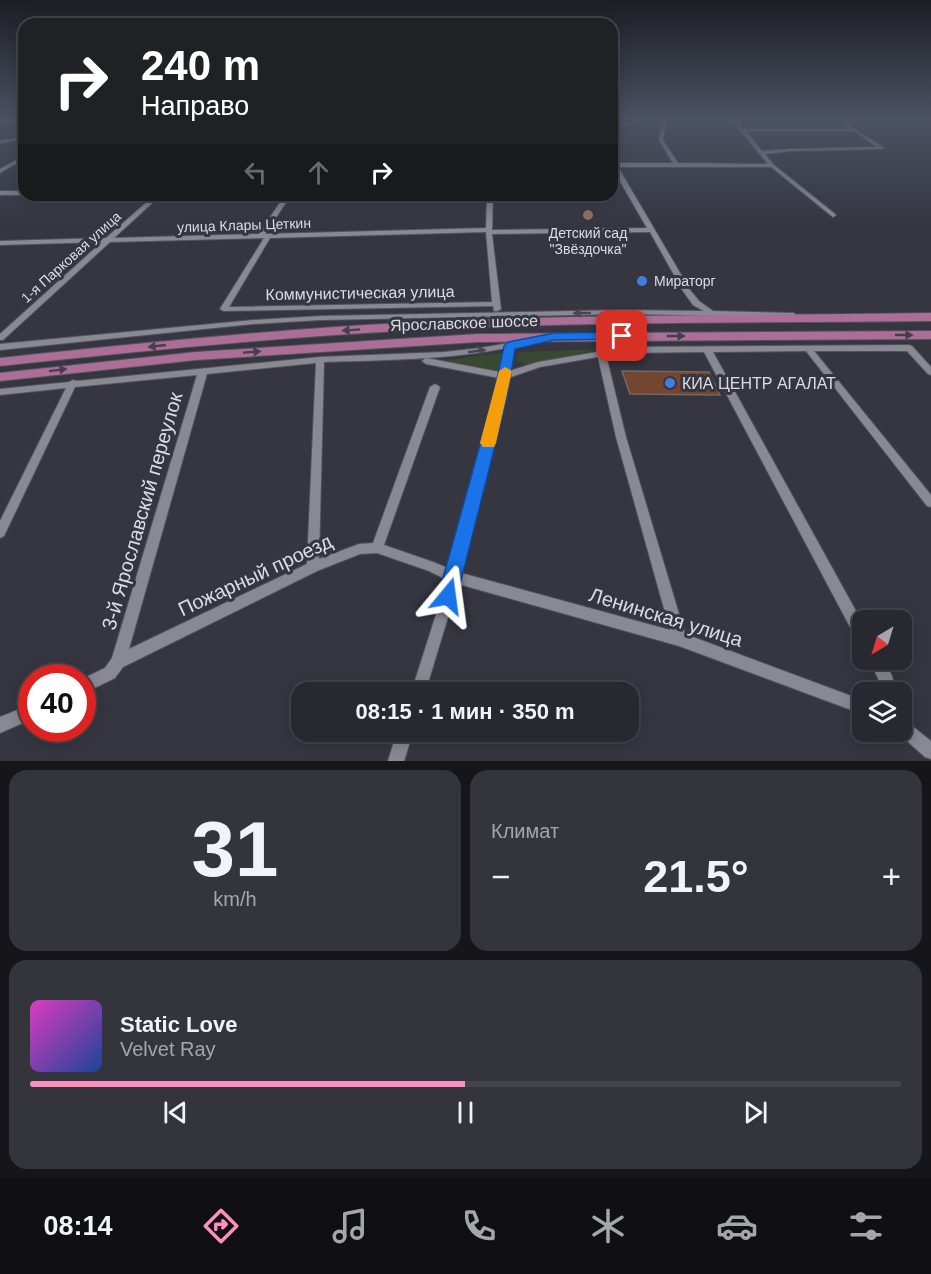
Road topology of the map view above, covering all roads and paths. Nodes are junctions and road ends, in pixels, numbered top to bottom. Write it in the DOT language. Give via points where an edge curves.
graph roads {
  1 [pos="670,155"];
  2 [pos="762,155"];
  3 [pos="18,160"];
  4 [pos="618,164"];
  5 [pos="677,165"];
  6 [pos="772,166"];
  7 [pos="0,171"];
  8 [pos="618,177"];
  9 [pos="0,193"];
  10 [pos="9,193"];
  11 [pos="18,193"];
  12 [pos="0,199"];
  13 [pos="151,201"];
  14 [pos="285,201"];
  15 [pos="490,201"];
  16 [pos="833,215"];
  17 [pos="650,230"];
  18 [pos="489,231"];
  19 [pos="265,236"];
  20 [pos="107,241"];
  21 [pos="0,243"];
  22 [pos="696,303"];
  23 [pos="496,304"];
  24 [pos="690,313"];
  25 [pos="717,313"];
  26 [pos="499,314"];
  27 [pos="931,317"];
  28 [pos="829,318"];
  29 [pos="931,335"];
  30 [pos="554,336"];
  31 [pos="0,338"];
  32 [pos="513,345"];
  33 [pos="0,346"];
  34 [pos="707,349"];
  35 [pos="809,350"];
  36 [pos="601,352"];
  37 [pos="399,358"];
  38 [pos="507,359"];
  39 [pos="320,360"];
  40 [pos="0,362"];
  41 [pos="529,368"];
  42 [pos="203,371"];
  43 [pos="931,372"];
  44 [pos="504,376"];
  45 [pos="0,377"];
  46 [pos="73,383"];
  47 [pos="435,387"];
  48 [pos="0,392"];
  49 [pos="931,503"];
  50 [pos="0,532"];
  51 [pos="376,548"];
  52 [pos="313,567"];
  53 [pos="454,577"];
  54 [pos="852,617"];
  55 [pos="679,639"];
  56 [pos="118,662"];
  57 [pos="96,680"];
  58 [pos="421,682"];
  59 [pos="852,703"];
  60 [pos="18,717"];
  61 [pos="0,725"];
  62 [pos="912,735"];
  63 [pos="402,742"];
  64 [pos="931,751"];
  65 [pos="396,761"];
  1 -- 5 [label="street"];
  2 -- 6 [label="street"];
  3 -- 7 [label="street"];
  4 -- 5 [label="street"];
  5 -- 6 [label="street"];
  6 -- 16 [label="street"];
  8 -- 17 [label="street"];
  9 -- 10 [label="street"];
  10 -- 11 [label="street"];
  10 -- 12 [label="street"];
  13 -- 20 [label="street, 1-я Парковая улица"];
  14 -- 19 [label="street"];
  15 -- 18 [label="street"];
  17 -- 18 [label="street, улица Клары Цеткин"];
  17 -- 22 [label="street"];
  18 -- 19 [label="street, улица Клары Цеткин"];
  18 -- 23 [label="street"];
  19 -- 20 [label="street, улица Клары Цеткин"];
  19 -- 23 [label="street, Коммунистическая улица" via="224,309"];
  20 -- 21 [label="street, улица Клары Цеткин"];
  20 -- 31 [label="street, 1-я Парковая улица"];
  22 -- 24 [label="street"];
  22 -- 25 [label="street"];
  23 -- 26 [label="street"];
  24 -- 25 [label="street"];
  24 -- 26 [label="street, one-way"];
  25 -- 28 [label="street"];
  26 -- 33 [label="street" via="265,321"];
  27 -- 28 [label="highway, Ярославское шоссе"];
  28 -- 40 [label="highway, Ярославское шоссе, one-way" via="400,327 251,337"];
  30 -- 29 [label="highway, Ярославское шоссе, one-way"];
  30 -- 32 [label="street"];
  45 -- 30 [label="highway, Ярославское шоссе, one-way" via="267,351"];
  37 -- 32 [label="street, one-way"];
  32 -- 38 [label="street"];
  34 -- 35 [label="street"];
  34 -- 36 [label="street"];
  34 -- 54 [label="street"];
  35 -- 43 [label="street" via="909,348"];
  35 -- 49 [label="street"];
  36 -- 41 [label="street"];
  36 -- 55 [label="street" via="609,393"];
  37 -- 39 [label="street"];
  37 -- 44 [label="street"];
  38 -- 41 [label="street"];
  38 -- 44 [label="street"];
  39 -- 42 [label="street"];
  39 -- 52 [label="street"];
  41 -- 44 [label="street"];
  42 -- 46 [label="street"];
  42 -- 56 [label="street, 3-й Ярославский переулок"];
  44 -- 53 [label="street"];
  46 -- 48 [label="street"];
  46 -- 50 [label="street"];
  47 -- 51 [label="street"];
  51 -- 52 [label="street, Пожарный проезд" via="359,549"];
  51 -- 53 [label="street, Пожарный проезд"];
  52 -- 56 [label="street, Пожарный проезд"];
  53 -- 55 [label="street, Ленинская улица"];
  53 -- 58 [label="street"];
  55 -- 59 [label="street, Ленинская улица"];
  56 -- 57 [label="street, Пожарный проезд" via="110,673"];
  60 -- 61 [label="street"];
  62 -- 64 [label="street"];
  63 -- 65 [label="street"];
}
